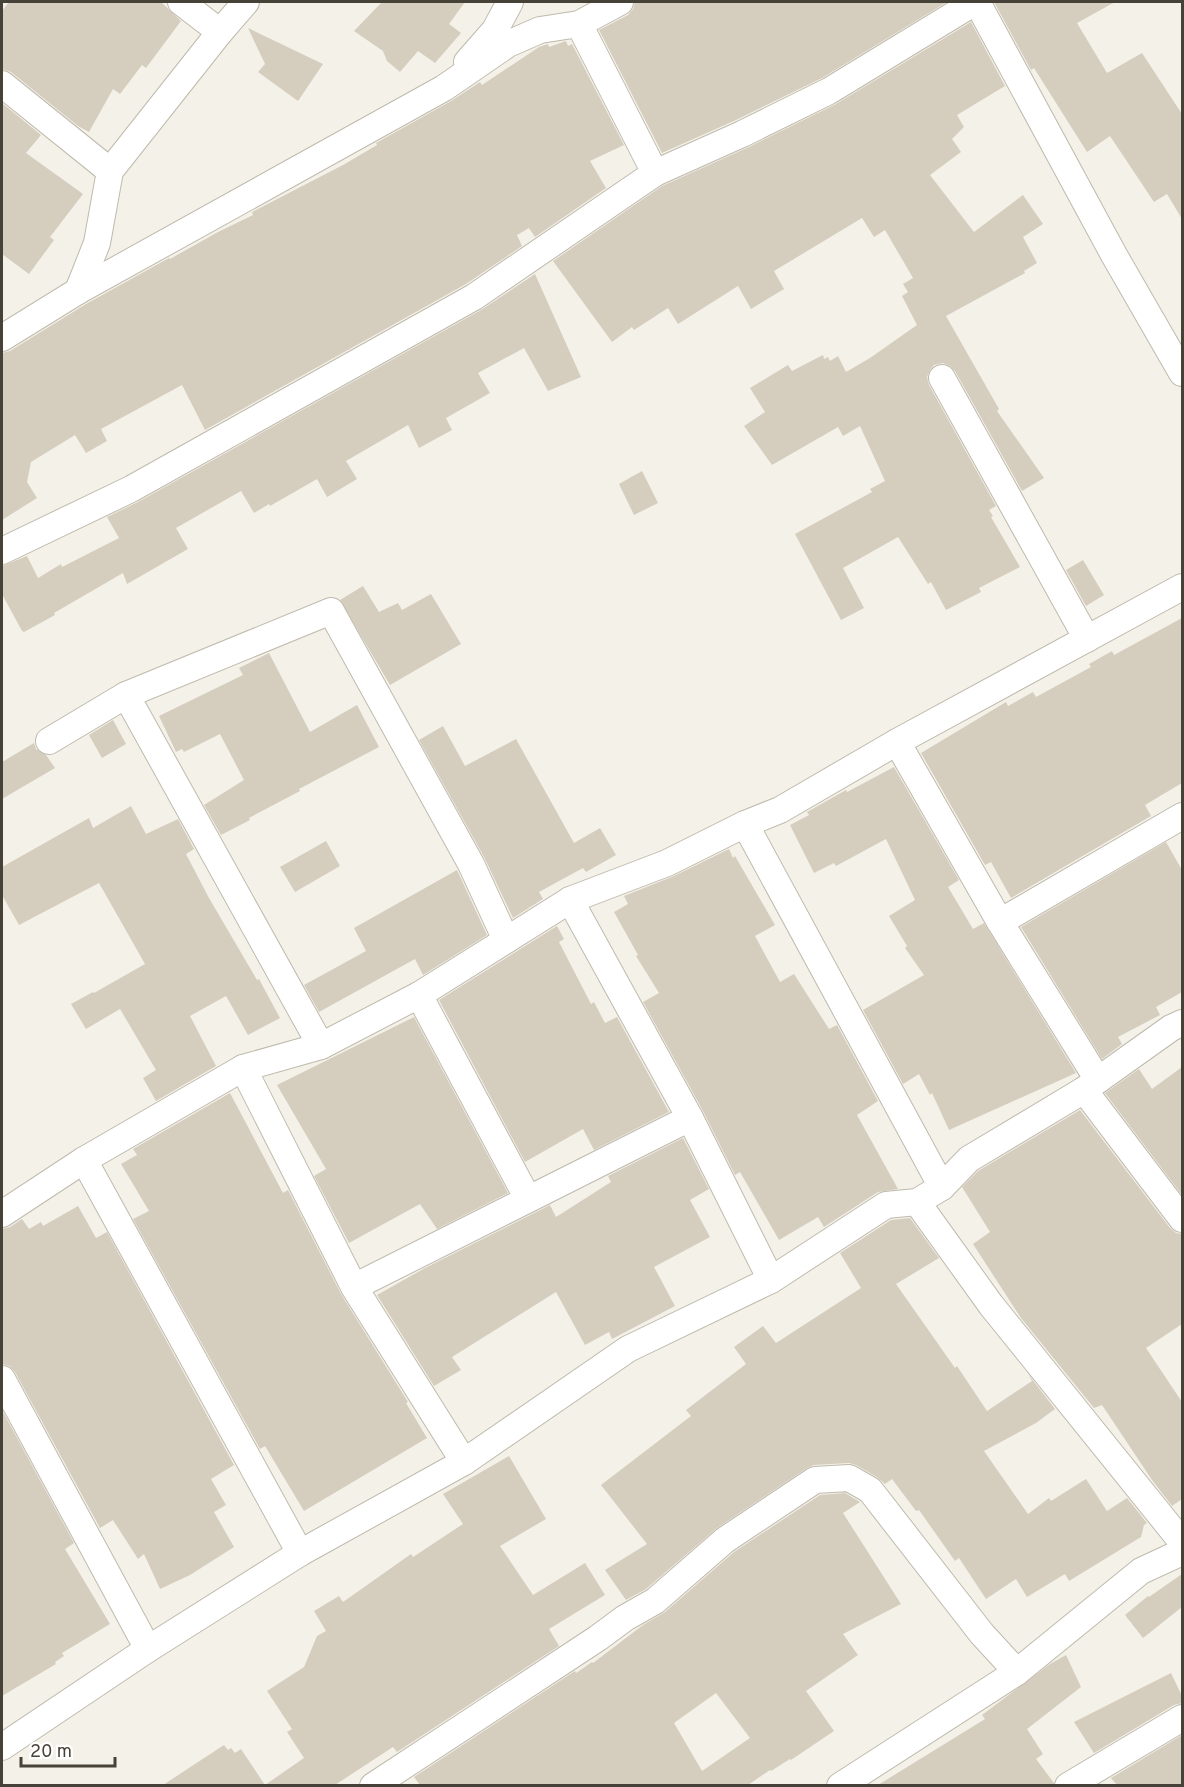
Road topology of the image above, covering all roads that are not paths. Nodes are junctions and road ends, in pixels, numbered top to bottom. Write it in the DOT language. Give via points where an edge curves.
graph roads {
  1 [pos="180,2"];
  2 [pos="246,2"];
  3 [pos="510,2"];
  4 [pos="620,2"];
  5 [pos="976,2"];
  6 [pos="579,24"];
  7 [pos="219,32"];
  8 [pos="2,84"];
  9 [pos="444,88"];
  10 [pos="110,171"];
  11 [pos="655,173"];
  12 [pos="78,291"];
  13 [pos="5,330"];
  14 [pos="1182,373"];
  15 [pos="942,378"];
  16 [pos="2,551"];
  17 [pos="1182,587"];
  18 [pos="1087,639"];
  19 [pos="126,695"];
  20 [pos="49,741"];
  21 [pos="897,741"];
  22 [pos="1182,816"];
  23 [pos="745,824"];
  24 [pos="570,900"];
  25 [pos="1000,922"];
  26 [pos="506,940"];
  27 [pos="419,995"];
  28 [pos="1179,1032"];
  29 [pos="321,1046"];
  30 [pos="243,1068"];
  31 [pos="1091,1085"];
  32 [pos="690,1118"];
  33 [pos="84,1160"];
  34 [pos="942,1187"];
  35 [pos="528,1199"];
  36 [pos="917,1202"];
  37 [pos="2,1214"];
  38 [pos="1182,1219"];
  39 [pos="771,1281"];
  40 [pos="354,1287"];
  41 [pos="2,1379"];
  42 [pos="464,1462"];
  43 [pos="1182,1542"];
  44 [pos="1182,1552"];
  45 [pos="300,1553"];
  46 [pos="147,1649"];
  47 [pos="1017,1672"];
  48 [pos="1182,1718"];
  49 [pos="2,1747"];
  50 [pos="873,1777"];
  51 [pos="373,1785"];
  52 [pos="840,1785"];
  53 [pos="1068,1785"];
  1 -- 7 [label="street"];
  2 -- 7 [label="street"];
  3 -- 9 [label="street" via="495,30"];
  4 -- 6 [label="street"];
  5 -- 11 [label="street" via="829,91"];
  5 -- 14 [label="street"];
  6 -- 9 [label="street" via="540,30 508,44"];
  6 -- 11 [label="street"];
  7 -- 10 [label="street"];
  8 -- 10 [label="street"];
  9 -- 12 [label="street"];
  10 -- 12 [label="street" via="97,243"];
  11 -- 16 [label="street" via="474,297 131,489"];
  12 -- 13 [label="street"];
  15 -- 18 [label="street"];
  17 -- 18 [label="street"];
  18 -- 21 [label="street"];
  19 -- 20 [label="street"];
  19 -- 26 [label="street" via="331,611 471,864"];
  19 -- 29 [label="street"];
  21 -- 23 [label="street" via="780,810"];
  21 -- 25 [label="street"];
  22 -- 25 [label="street"];
  23 -- 24 [label="street" via="667,863"];
  23 -- 34 [label="street"];
  24 -- 26 [label="street"];
  24 -- 32 [label="street"];
  25 -- 31 [label="street"];
  26 -- 27 [label="street"];
  27 -- 29 [label="street"];
  27 -- 35 [label="street"];
  28 -- 31 [label="street"];
  29 -- 30 [label="street"];
  30 -- 33 [label="street"];
  30 -- 40 [label="street"];
  31 -- 34 [label="street" via="969,1159"];
  31 -- 38 [label="street"];
  32 -- 35 [label="street"];
  32 -- 39 [label="street"];
  33 -- 37 [label="street"];
  33 -- 45 [label="street"];
  34 -- 36 [label="street"];
  35 -- 40 [label="street"];
  36 -- 39 [label="street" via="886,1205"];
  36 -- 43 [label="street" via="992,1305"];
  39 -- 42 [label="street" via="628,1349"];
  40 -- 42 [label="street"];
  41 -- 46 [label="street"];
  42 -- 45 [label="street"];
  44 -- 47 [label="street" via="1141,1570"];
  45 -- 46 [label="street"];
  46 -- 49 [label="street"];
  47 -- 50 [label="street"];
  47 -- 51 [label="street" via="982,1634 870,1490 849,1478 815,1480 725,1540 655,1601"];
  48 -- 53 [label="street"];
  50 -- 52 [label="street"];
}
